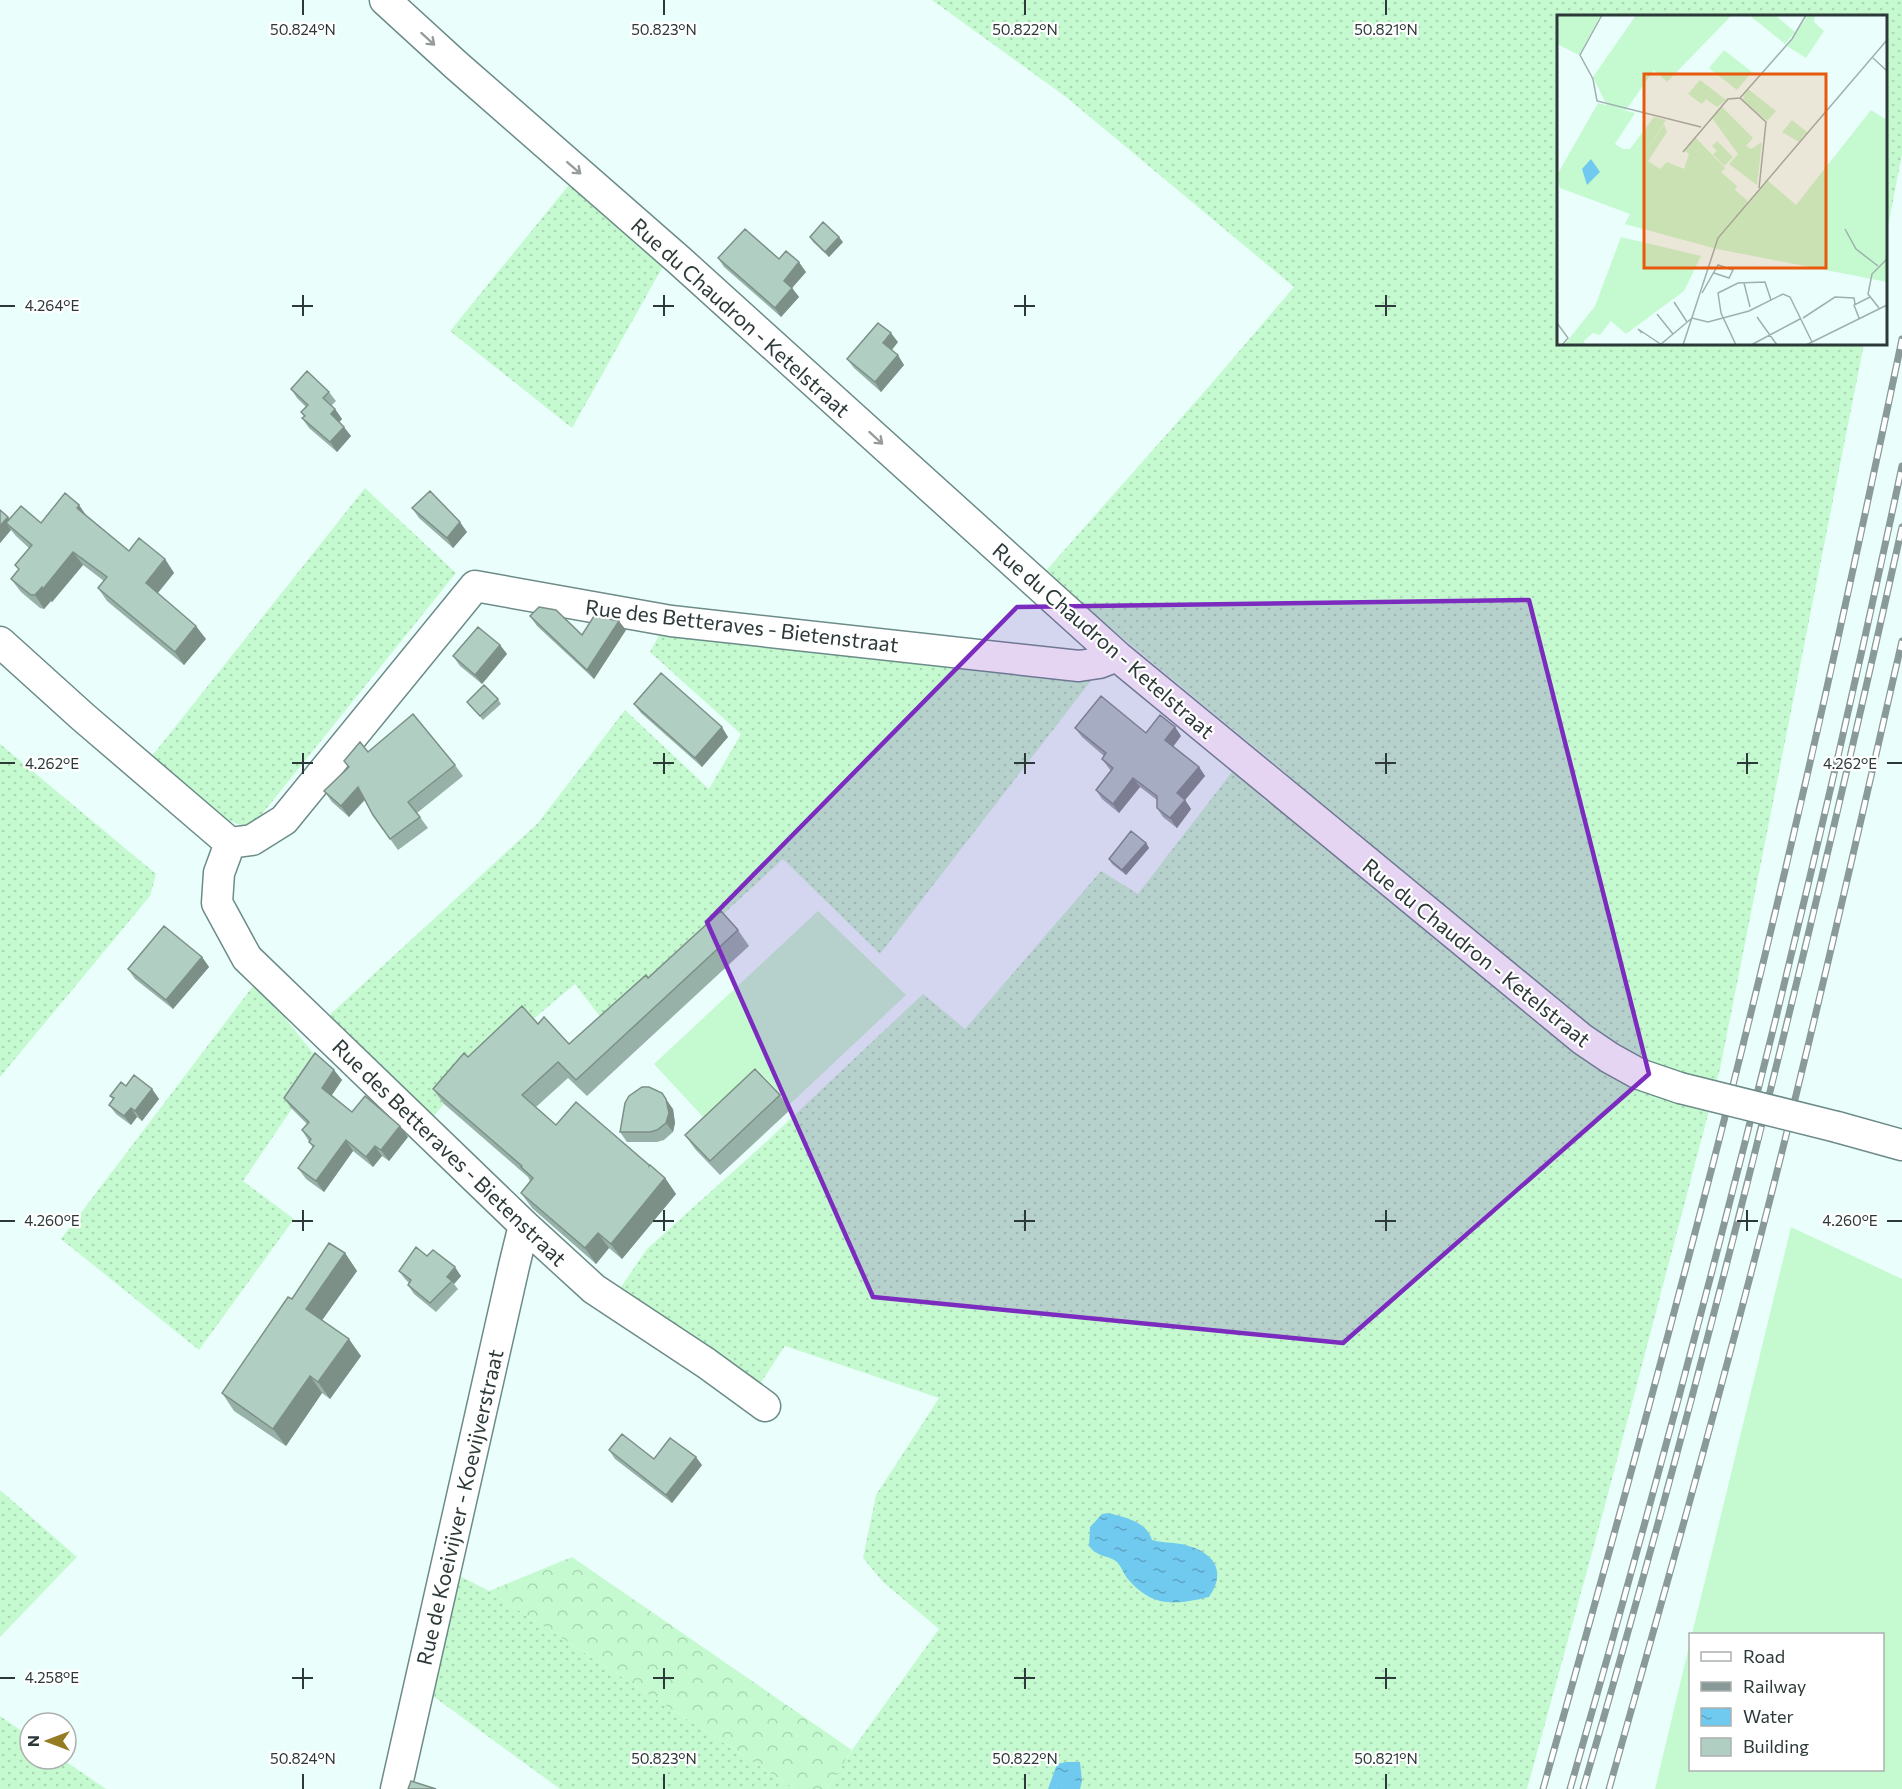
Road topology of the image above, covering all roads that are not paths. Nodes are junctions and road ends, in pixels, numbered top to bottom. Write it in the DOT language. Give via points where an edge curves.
graph roads {
  1 [pos="385,0"];
  2 [pos="0,642"];
  3 [pos="1117,656"];
  4 [pos="230,843"];
  5 [pos="1902,1145"];
  6 [pos="524,1225"];
  7 [pos="765,1406"];
  8 [pos="396,1789"];
  1 -- 3 [label="street, Rue du Chaudron - Ketelstraat, one-way"];
  2 -- 4 [label="street"];
  3 -- 4 [label="street, Rue des Betteraves - Bietenstraat" via="1079,666 671,621 475,586 284,820 252,840"];
  3 -- 5 [label="street, Rue du Chaudron - Ketelstraat, bridge" via="1610,1058 1680,1088"];
  4 -- 6 [label="street, Rue des Betteraves - Bietenstraat" via="219,873 217,903 247,958"];
  6 -- 7 [label="street, Rue des Betteraves - Bietenstraat" via="594,1289"];
  6 -- 8 [label="street, Rue de Koeivijver - Koevijverstraat"];
}
